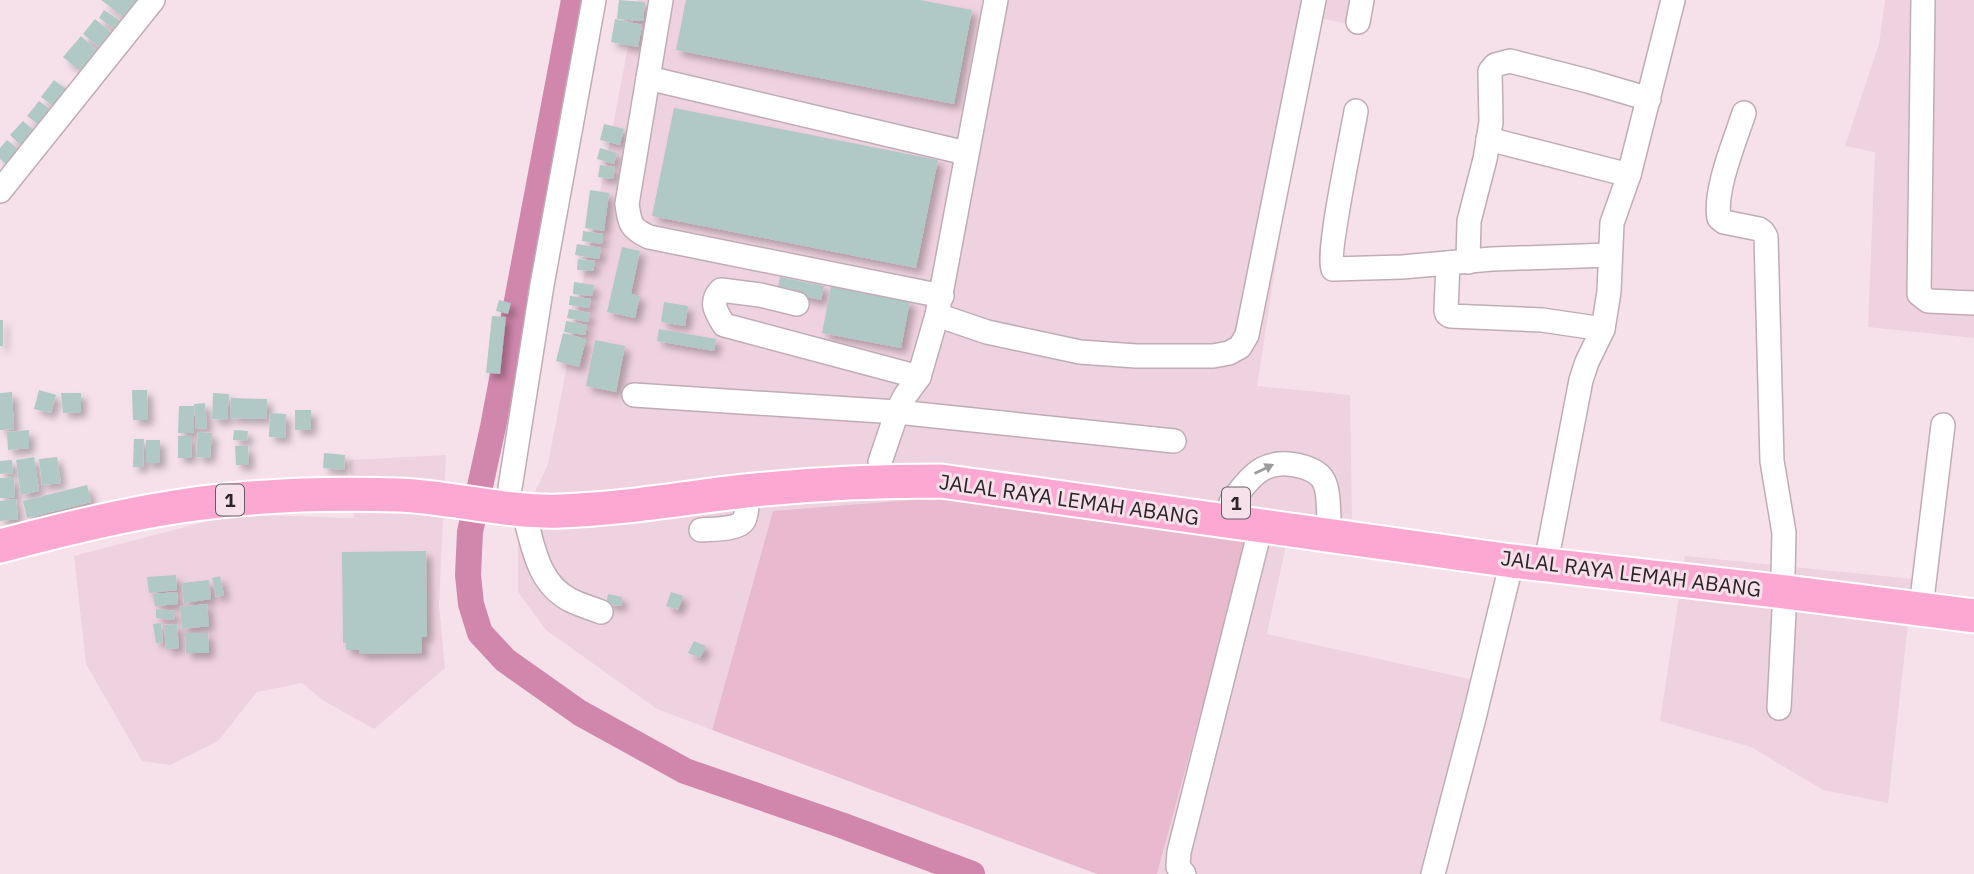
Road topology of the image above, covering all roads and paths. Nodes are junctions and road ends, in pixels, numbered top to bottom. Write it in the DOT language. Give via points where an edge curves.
graph roads {
  1 [pos="153,0"];
  2 [pos="594,0"];
  3 [pos="661,0"];
  4 [pos="996,0"];
  5 [pos="1314,0"];
  6 [pos="1673,0"];
  7 [pos="1923,0"];
  8 [pos="648,78"];
  9 [pos="1649,99"];
  10 [pos="1356,111"];
  11 [pos="1744,113"];
  12 [pos="1488,139"];
  13 [pos="966,153"];
  14 [pos="1629,175"];
  15 [pos="0,191"];
  16 [pos="1610,255"];
  17 [pos="1458,262"];
  18 [pos="1974,303"];
  19 [pos="797,304"];
  20 [pos="939,305"];
  21 [pos="1603,329"];
  22 [pos="919,377"];
  23 [pos="634,395"];
  24 [pos="897,412"];
  25 [pos="1943,425"];
  26 [pos="1174,441"];
  27 [pos="880,462"];
  28 [pos="748,491"];
  29 [pos="492,496"];
  30 [pos="1231,502"];
  31 [pos="1329,517"];
  32 [pos="1261,526"];
  33 [pos="0,529"];
  34 [pos="701,530"];
  35 [pos="0,545"];
  36 [pos="1549,547"];
  37 [pos="1512,561"];
  38 [pos="1784,583"];
  39 [pos="1923,591"];
  40 [pos="1974,597"];
  41 [pos="601,612"];
  42 [pos="1974,616"];
  43 [pos="1779,708"];
  44 [pos="1184,874"];
  45 [pos="1433,874"];
  1 -- 15 [label="street"];
  2 -- 29 [label="street" via="542,285"];
  3 -- 8 [label="street"];
  4 -- 13 [label="street"];
  5 -- 20 [label="street" via="1247,335 1240,347 1213,356 1080,352 987,332"];
  6 -- 9 [label="street"];
  7 -- 18 [label="street" via="1919,295 1928,301"];
  8 -- 13 [label="street"];
  8 -- 20 [label="street" via="627,204 629,223 637,232"];
  9 -- 12 [label="street" via="1502,62 1490,71"];
  9 -- 14 [label="street"];
  10 -- 17 [label="street" via="1331,268"];
  11 -- 38 [label="street" via="1718,195 1718,213 1724,222 1759,229 1766,237 1772,461 1784,533"];
  12 -- 14 [label="street"];
  12 -- 17 [label="street"];
  13 -- 20 [label="street"];
  14 -- 16 [label="street" via="1612,223"];
  16 -- 17 [label="street"];
  16 -- 21 [label="street"];
  17 -- 21 [label="street" via="1446,311 1450,316 1542,320"];
  19 -- 22 [label="street" via="721,289 714,309 724,325"];
  20 -- 22 [label="street"];
  21 -- 36 [label="street" via="1581,380"];
  22 -- 24 [label="street"];
  23 -- 24 [label="street"];
  24 -- 26 [label="street"];
  24 -- 27 [label="street"];
  25 -- 39 [label="street"];
  27 -- 29 [label="highway, JALAL RAYA LEMAH ABANG / 1"];
  27 -- 30 [label="highway, JALAL RAYA LEMAH ABANG / 1" via="978,468"];
  28 -- 29 [label="highway, JALAL RAYA LEMAH ABANG / 1" via="561,511"];
  28 -- 32 [label="highway, JALAL RAYA LEMAH ABANG / 1" via="941,481"];
  28 -- 34 [label="street" via="742,524"];
  29 -- 33 [label="highway, 1" via="334,478 286,480 147,494"];
  29 -- 35 [label="highway, 1" via="350,495 223,501 121,517"];
  29 -- 41 [label="street" via="552,586 569,600"];
  30 -- 31 [label="highway, JALAL RAYA LEMAH ABANG / 1"];
  30 -- 31 [label="street, one-way" via="1262,468 1293,464 1319,474 1325,484"];
  31 -- 36 [label="highway, JALAL RAYA LEMAH ABANG / 1"];
  32 -- 37 [label="highway, JALAL RAYA LEMAH ABANG / 1"];
  32 -- 44 [label="street" via="1178,852 1178,867"];
  36 -- 38 [label="highway, JALAL RAYA LEMAH ABANG / 1"];
  37 -- 38 [label="highway, JALAL RAYA LEMAH ABANG / 1"];
  37 -- 45 [label="street"];
  38 -- 39 [label="highway, JALAL RAYA LEMAH ABANG / 1"];
  38 -- 42 [label="highway, JALAL RAYA LEMAH ABANG / 1"];
  38 -- 43 [label="street"];
  39 -- 40 [label="highway, JALAL RAYA LEMAH ABANG / 1"];
}
